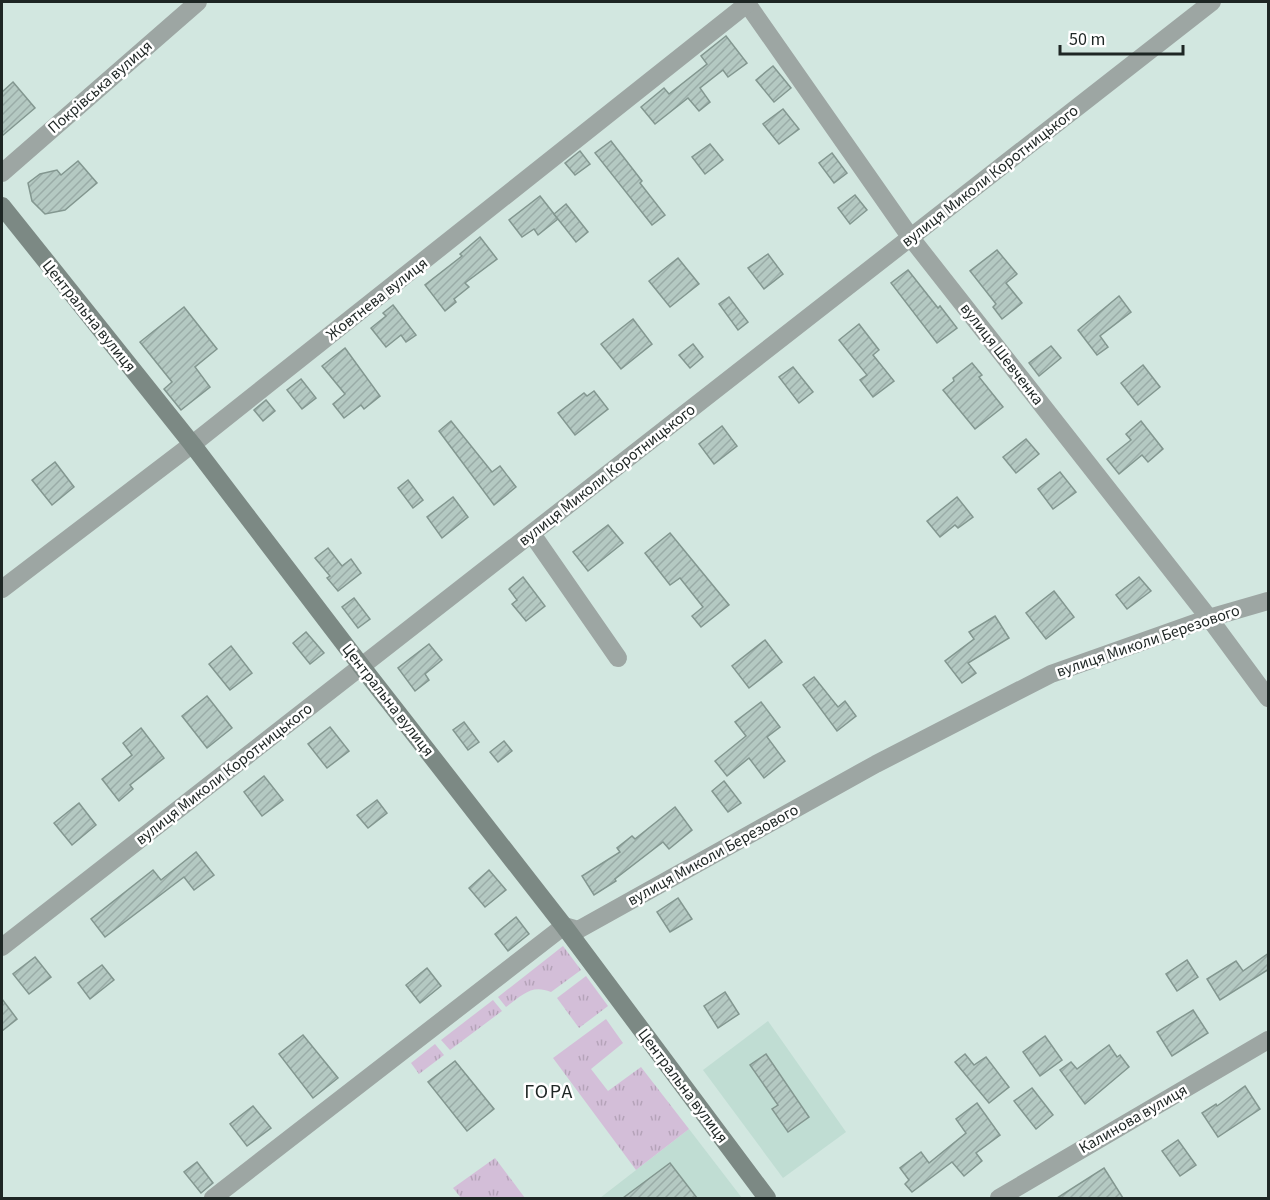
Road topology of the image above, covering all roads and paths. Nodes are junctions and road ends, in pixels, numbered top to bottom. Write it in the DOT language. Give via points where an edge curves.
graph roads {
  1 [pos="198,2"];
  2 [pos="1212,2"];
  3 [pos="747,3"];
  4 [pos="2,173"];
  5 [pos="2,206"];
  6 [pos="911,238"];
  7 [pos="192,444"];
  8 [pos="532,534"];
  9 [pos="2,589"];
  10 [pos="1269,602"];
  11 [pos="1209,618"];
  12 [pos="618,658"];
  13 [pos="362,667"];
  14 [pos="1269,698"];
  15 [pos="564,926"];
  16 [pos="2,947"];
  17 [pos="1269,1040"];
  18 [pos="213,1198"];
  19 [pos="767,1198"];
  20 [pos="999,1198"];
  1 -- 4 [label="street, Покрівська вулиця"];
  2 -- 6 [label="street, вулиця Миколи Коротницького"];
  3 -- 6 [label="street, вулиця Шевченка"];
  3 -- 7 [label="street, Жовтнева вулиця"];
  5 -- 7 [label="main road, Центральна вулиця"];
  6 -- 8 [label="street, вулиця Миколи Коротницького"];
  6 -- 11 [label="street, вулиця Шевченка"];
  7 -- 9 [label="street, Жовтнева вулиця"];
  7 -- 13 [label="main road, Центральна вулиця"];
  8 -- 12 [label="street"];
  8 -- 13 [label="street, вулиця Миколи Коротницького"];
  10 -- 11 [label="street, вулиця Миколи Березового"];
  11 -- 14 [label="street, вулиця Шевченка"];
  11 -- 15 [label="street, вулиця Миколи Березового" via="1051,674 876,764 578,930"];
  13 -- 15 [label="main road, Центральна вулиця"];
  13 -- 16 [label="street, вулиця Миколи Коротницького"];
  15 -- 18 [label="street"];
  15 -- 19 [label="main road, Центральна вулиця"];
  17 -- 20 [label="street, Калинова вулиця"];
}
